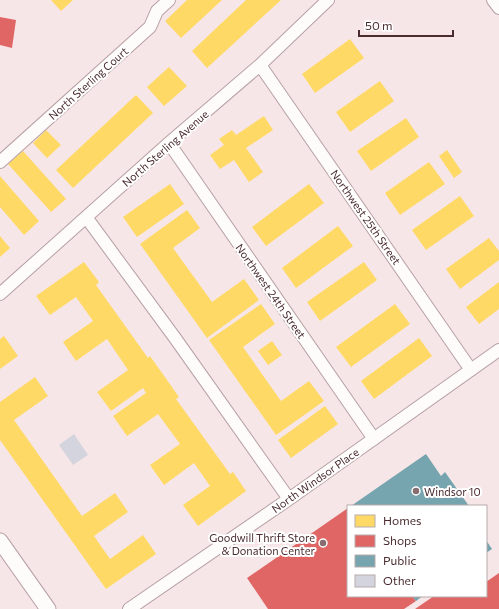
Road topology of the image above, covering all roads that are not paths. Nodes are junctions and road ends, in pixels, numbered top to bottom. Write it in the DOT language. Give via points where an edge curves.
graph roads {
  1 [pos="169,0"];
  2 [pos="328,0"];
  3 [pos="493,0"];
  4 [pos="499,7"];
  5 [pos="260,65"];
  6 [pos="169,143"];
  7 [pos="0,162"];
  8 [pos="86,217"];
  9 [pos="0,294"];
  10 [pos="499,350"];
  11 [pos="471,370"];
  12 [pos="374,439"];
  13 [pos="289,499"];
  14 [pos="0,541"];
  15 [pos="48,609"];
  16 [pos="129,609"];
  1 -- 7 [label="street, North Sterling Court" via="157,12 150,27"];
  2 -- 5 [label="street, North Sterling Avenue"];
  3 -- 4 [label="street"];
  5 -- 6 [label="street, North Sterling Avenue"];
  5 -- 11 [label="street, Northwest 25th Street"];
  6 -- 8 [label="street, North Sterling Avenue"];
  6 -- 12 [label="street, Northwest 24th Street"];
  8 -- 9 [label="street, North Sterling Avenue"];
  8 -- 13 [label="street" via="176,338"];
  10 -- 11 [label="street, North Windsor Place"];
  11 -- 12 [label="street, North Windsor Place"];
  12 -- 13 [label="street, North Windsor Place"];
  13 -- 16 [label="street, North Windsor Place"];
  14 -- 15 [label="main road"];
}
